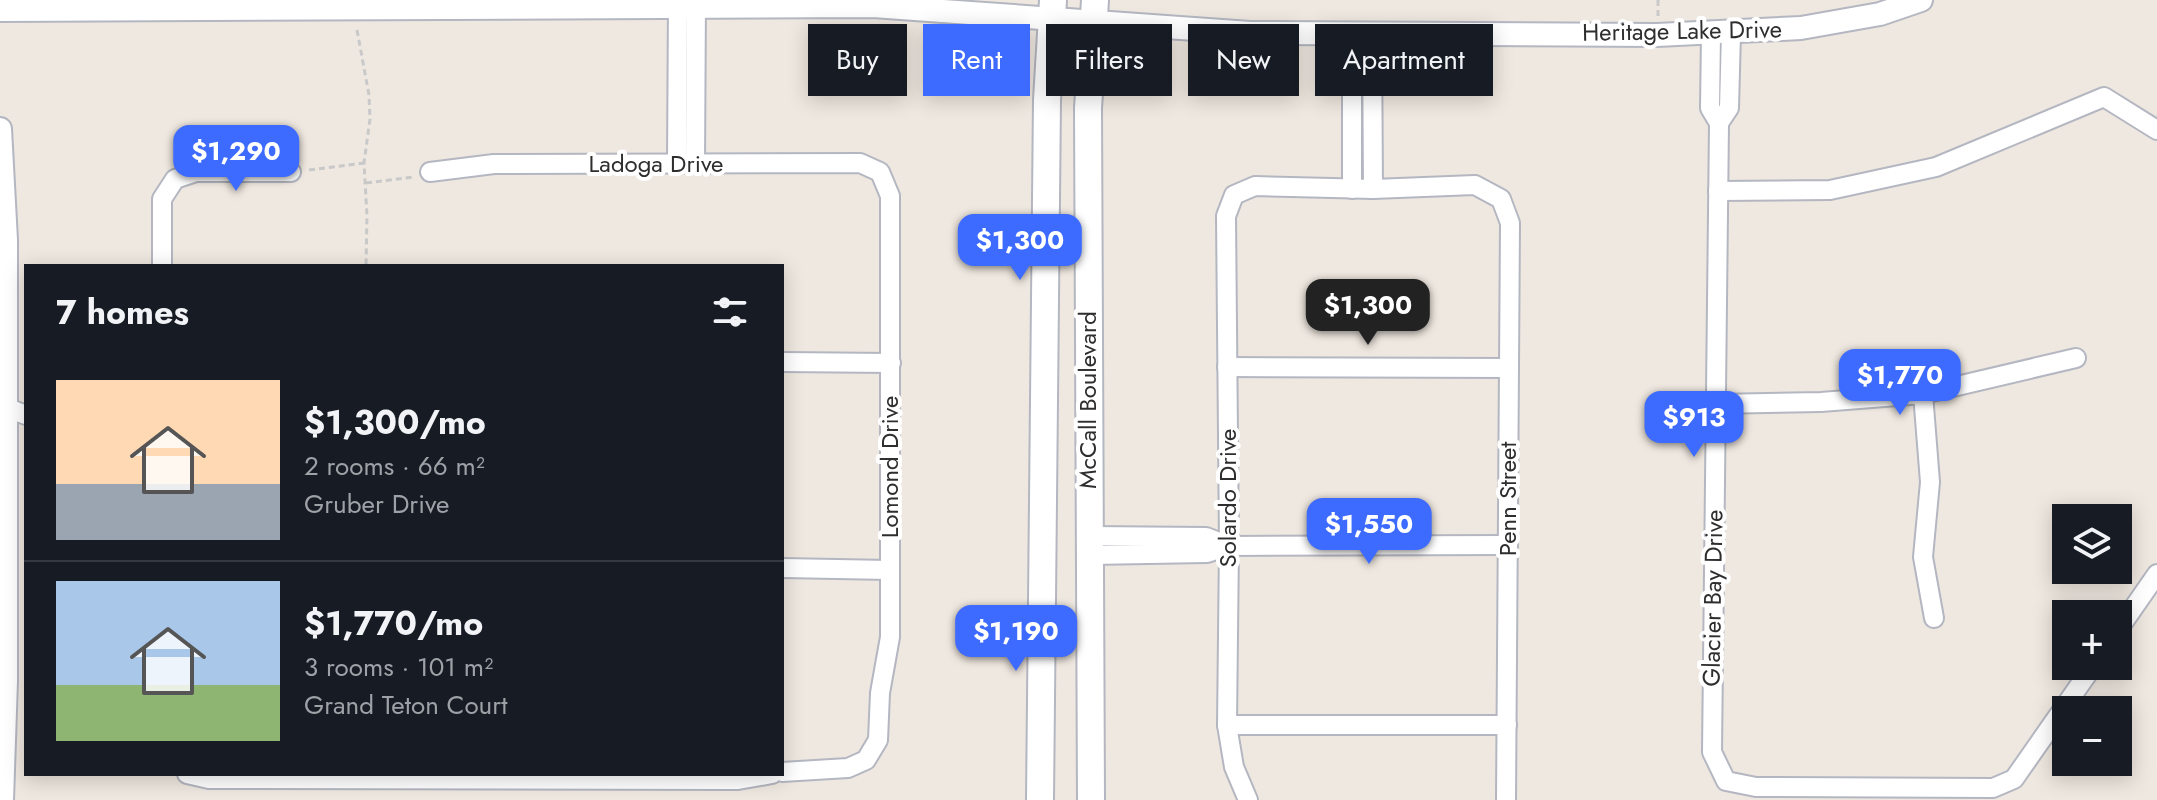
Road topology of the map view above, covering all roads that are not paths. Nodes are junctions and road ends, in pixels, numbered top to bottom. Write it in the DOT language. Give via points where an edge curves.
graph roads {
  1 [pos="1921,0"];
  2 [pos="687,3"];
  3 [pos="0,10"];
  4 [pos="1052,10"];
  5 [pos="1095,11"];
  6 [pos="1315,33"];
  7 [pos="1493,33"];
  8 [pos="1721,33"];
  9 [pos="1358,96"];
  10 [pos="1366,96"];
  11 [pos="0,129"];
  12 [pos="2157,130"];
  13 [pos="686,164"];
  14 [pos="291,172"];
  15 [pos="430,172"];
  16 [pos="880,172"];
  17 [pos="1352,189"];
  18 [pos="1373,189"];
  19 [pos="1718,191"];
  20 [pos="162,264"];
  21 [pos="2076,358"];
  22 [pos="784,362"];
  23 [pos="891,363"];
  24 [pos="1227,367"];
  25 [pos="1509,368"];
  26 [pos="1923,394"];
  27 [pos="15,404"];
  28 [pos="1715,404"];
  29 [pos="1508,545"];
  30 [pos="1089,546"];
  31 [pos="1229,546"];
  32 [pos="784,568"];
  33 [pos="890,570"];
  34 [pos="2157,574"];
  35 [pos="2132,610"];
  36 [pos="1934,618"];
  37 [pos="2083,680"];
  38 [pos="1227,725"];
  39 [pos="1507,725"];
  40 [pos="784,772"];
  41 [pos="202,776"];
  42 [pos="761,776"];
  43 [pos="1854,794"];
  44 [pos="1874,794"];
  45 [pos="2,800"];
  46 [pos="1040,800"];
  47 [pos="1091,800"];
  48 [pos="1248,800"];
  49 [pos="1506,800"];
  1 -- 8 [label="street, Heritage Lake Drive" via="1880,14 1801,28"];
  2 -- 3 [label="street, Heritage Lake Drive"];
  2 -- 4 [label="street, Heritage Lake Drive"];
  2 -- 13 [label="street"];
  4 -- 5 [label="street, Heritage Lake Drive"];
  4 -- 46 [label="main road, McCall Boulevard"];
  5 -- 6 [label="street, Heritage Lake Drive" via="1250,33"];
  5 -- 30 [label="main road, McCall Boulevard" via="1088,124"];
  7 -- 8 [label="street, Heritage Lake Drive"];
  8 -- 19 [label="street, Glacier Bay Drive" via="1729,108 1719,123"];
  9 -- 17 [label="street"];
  10 -- 18 [label="street"];
  11 -- 27 [label="street"];
  12 -- 19 [label="street" via="2104,97 1936,167 1830,190"];
  13 -- 15 [label="street, Ladoga Drive" via="494,164"];
  13 -- 16 [label="street, Ladoga Drive" via="860,163"];
  14 -- 20 [label="street" via="196,172 175,179 162,199"];
  16 -- 23 [label="street, Lomond Drive" via="890,196"];
  17 -- 18 [label="street"];
  17 -- 24 [label="street, Solardo Drive" via="1255,186 1234,195 1226,216"];
  18 -- 25 [label="street, Penn Street" via="1475,185 1501,199 1510,223"];
  19 -- 28 [label="street, Glacier Bay Drive"];
  21 -- 26 [label="street"];
  22 -- 23 [label="street"];
  23 -- 33 [label="street, Lomond Drive"];
  24 -- 25 [label="street"];
  24 -- 31 [label="street, Solardo Drive"];
  25 -- 29 [label="street, Penn Street"];
  26 -- 28 [label="street"];
  26 -- 36 [label="street" via="1930,482 1923,557"];
  27 -- 45 [label="street"];
  28 -- 43 [label="street, Glacier Bay Drive" via="1712,752 1726,781"];
  29 -- 31 [label="street"];
  29 -- 39 [label="street, Penn Street"];
  30 -- 31 [label="street" via="1207,553"];
  30 -- 47 [label="main road, McCall Boulevard"];
  31 -- 38 [label="street, Solardo Drive"];
  32 -- 33 [label="street"];
  33 -- 40 [label="street, Lomond Drive" via="890,637 878,740 866,760 848,768"];
  34 -- 35 [label="street"];
  37 -- 44 [label="street" via="2014,779 1993,788"];
  38 -- 39 [label="street"];
  38 -- 48 [label="street, Solardo Drive" via="1234,767"];
  39 -- 49 [label="street, Penn Street"];
  41 -- 42 [label="street"];
  43 -- 44 [label="street"];
}
